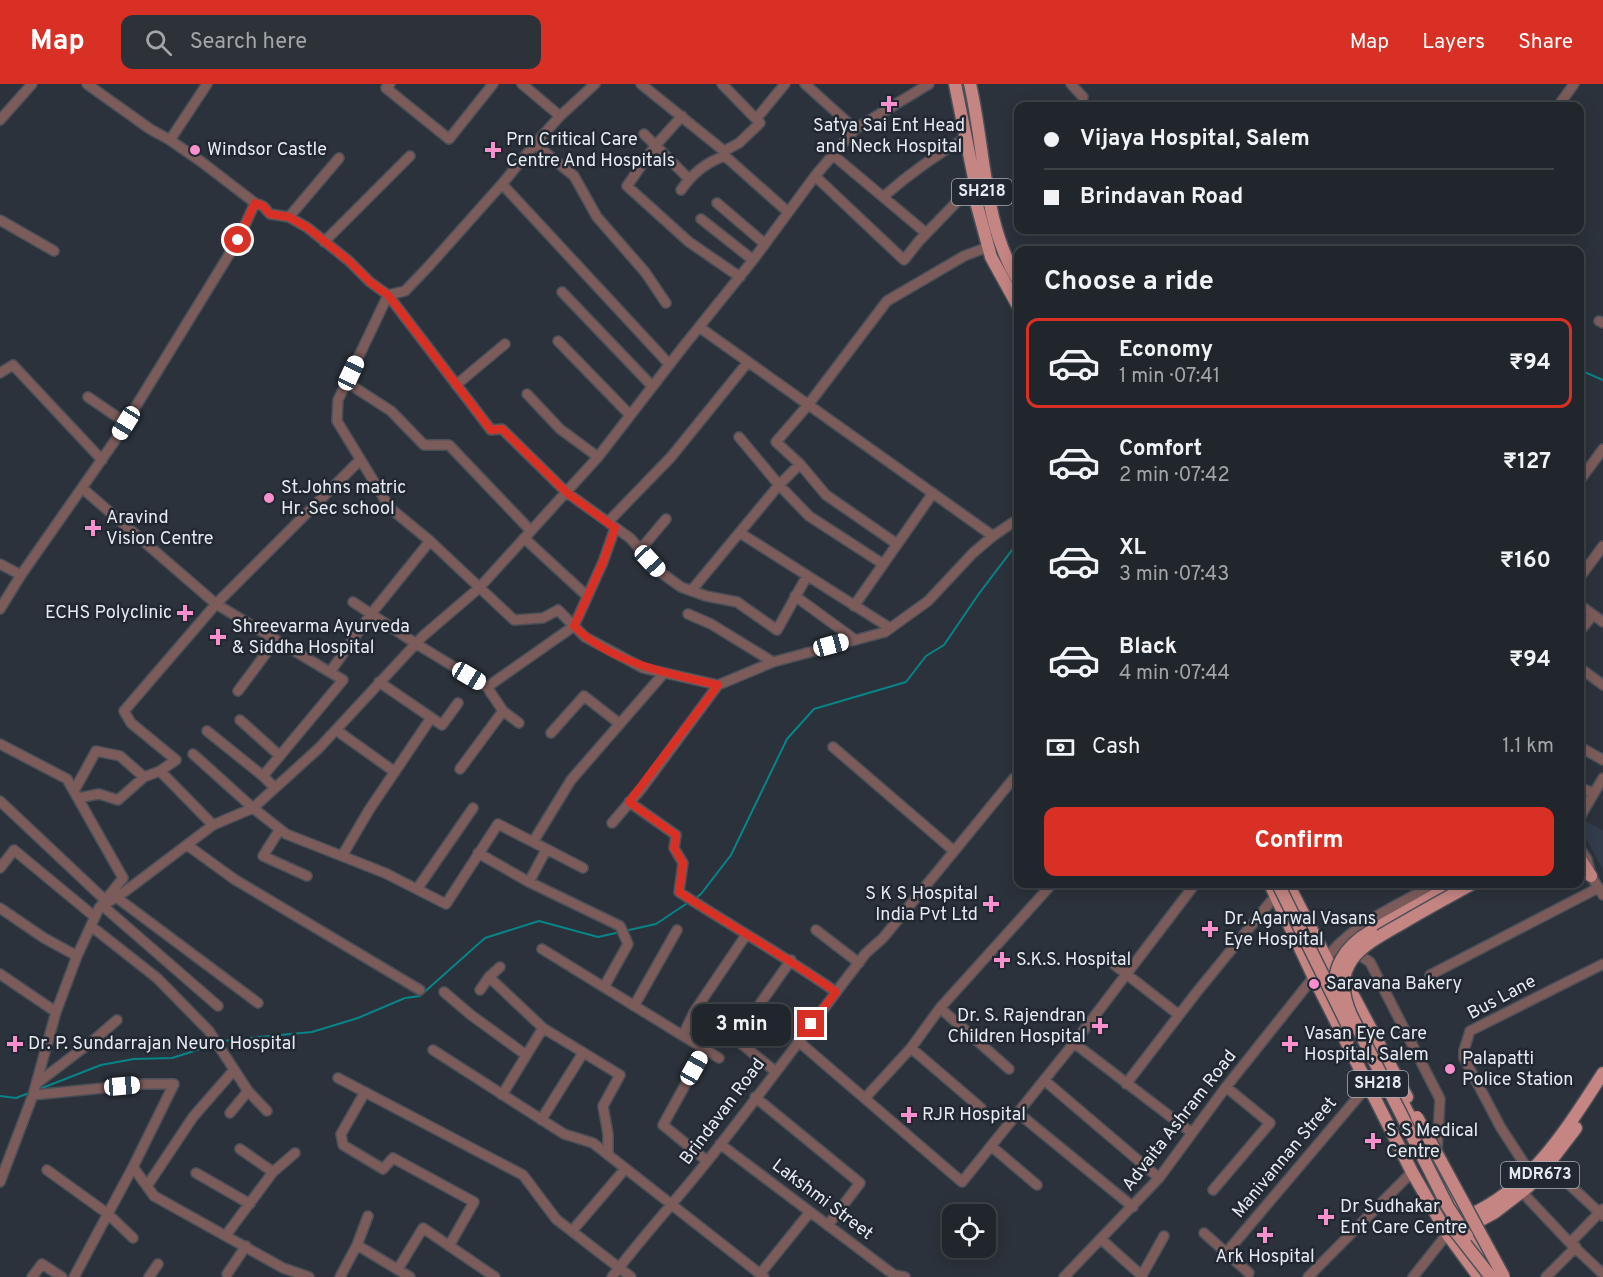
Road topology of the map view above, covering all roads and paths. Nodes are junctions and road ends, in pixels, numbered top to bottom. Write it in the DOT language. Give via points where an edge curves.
graph roads {
  1 [pos="32,84"];
  2 [pos="88,84"];
  3 [pos="207,84"];
  4 [pos="390,84"];
  5 [pos="493,84"];
  6 [pos="522,84"];
  7 [pos="595,84"];
  8 [pos="641,84"];
  9 [pos="722,84"];
  10 [pos="785,84"];
  11 [pos="805,84"];
  12 [pos="955,84"];
  13 [pos="962,84"];
  14 [pos="970,84"];
  15 [pos="976,84"];
  16 [pos="1071,84"];
  17 [pos="1574,84"];
  18 [pos="924,85"];
  19 [pos="1083,97"];
  20 [pos="1561,102"];
  21 [pos="560,116"];
  22 [pos="682,116"];
  23 [pos="756,119"];
  24 [pos="0,120"];
  25 [pos="855,129"];
  26 [pos="644,134"];
  27 [pos="966,138"];
  28 [pos="170,140"];
  29 [pos="535,144"];
  30 [pos="655,146"];
  31 [pos="724,154"];
  32 [pos="833,155"];
  33 [pos="410,156"];
  34 [pos="339,158"];
  35 [pos="814,176"];
  36 [pos="689,179"];
  37 [pos="975,183"];
  38 [pos="502,184"];
  39 [pos="681,190"];
  40 [pos="883,197"];
  41 [pos="255,203"];
  42 [pos="717,203"];
  43 [pos="788,212"];
  44 [pos="289,217"];
  45 [pos="701,219"];
  46 [pos="0,220"];
  47 [pos="926,233"];
  48 [pos="324,242"];
  49 [pos="765,244"];
  50 [pos="988,247"];
  51 [pos="54,251"];
  52 [pos="753,261"];
  53 [pos="1014,268"];
  54 [pos="1014,272"];
  55 [pos="740,277"];
  56 [pos="1014,287"];
  57 [pos="562,292"];
  58 [pos="388,295"];
  59 [pos="1014,299"];
  60 [pos="666,303"];
  61 [pos="699,327"];
  62 [pos="558,340"];
  63 [pos="505,344"];
  64 [pos="748,362"];
  65 [pos="669,364"];
  66 [pos="0,373"];
  67 [pos="346,382"];
  68 [pos="456,385"];
  69 [pos="652,386"];
  70 [pos="527,394"];
  71 [pos="88,397"];
  72 [pos="808,405"];
  73 [pos="630,415"];
  74 [pos="126,423"];
  75 [pos="740,437"];
  76 [pos="1603,449"];
  77 [pos="598,457"];
  78 [pos="102,460"];
  79 [pos="360,460"];
  80 [pos="800,464"];
  81 [pos="1584,475"];
  82 [pos="779,485"];
  83 [pos="82,488"];
  84 [pos="566,492"];
  85 [pos="933,493"];
  86 [pos="666,519"];
  87 [pos="1014,522"];
  88 [pos="612,525"];
  89 [pos="740,533"];
  90 [pos="528,534"];
  91 [pos="993,536"];
  92 [pos="430,541"];
  93 [pos="897,544"];
  94 [pos="1603,546"];
  95 [pos="640,550"];
  96 [pos="0,564"];
  97 [pos="883,564"];
  98 [pos="1584,572"];
  99 [pos="21,575"];
  100 [pos="807,576"];
  101 [pos="479,588"];
  102 [pos="691,591"];
  103 [pos="587,596"];
  104 [pos="795,596"];
  105 [pos="353,602"];
  106 [pos="216,604"];
  107 [pos="854,606"];
  108 [pos="1584,608"];
  109 [pos="0,609"];
  110 [pos="371,614"];
  111 [pos="688,614"];
  112 [pos="1593,615"];
  113 [pos="1603,622"];
  114 [pos="574,626"];
  115 [pos="1584,626"];
  116 [pos="890,628"];
  117 [pos="854,639"];
  118 [pos="276,640"];
  119 [pos="415,644"];
  120 [pos="773,662"];
  121 [pos="1584,671"];
  122 [pos="330,672"];
  123 [pos="664,673"];
  124 [pos="379,682"];
  125 [pos="718,685"];
  126 [pos="1603,685"];
  127 [pos="487,687"];
  128 [pos="238,691"];
  129 [pos="458,703"];
  130 [pos="503,711"];
  131 [pos="431,718"];
  132 [pos="240,720"];
  133 [pos="519,723"];
  134 [pos="620,724"];
  135 [pos="336,730"];
  136 [pos="207,731"];
  137 [pos="551,733"];
  138 [pos="0,744"];
  139 [pos="833,747"];
  140 [pos="1584,749"];
  141 [pos="194,754"];
  142 [pos="280,756"];
  143 [pos="1603,760"];
  144 [pos="460,769"];
  145 [pos="159,771"];
  146 [pos="395,772"];
  147 [pos="263,776"];
  148 [pos="144,777"];
  149 [pos="1014,778"];
  150 [pos="1603,778"];
  151 [pos="275,788"];
  152 [pos="1584,789"];
  153 [pos="1594,793"];
  154 [pos="76,795"];
  155 [pos="0,801"];
  156 [pos="629,802"];
  157 [pos="253,808"];
  158 [pos="473,808"];
  159 [pos="1584,809"];
  160 [pos="612,823"];
  161 [pos="213,825"];
  162 [pos="280,829"];
  163 [pos="533,842"];
  164 [pos="187,845"];
  165 [pos="546,850"];
  166 [pos="954,851"];
  167 [pos="478,853"];
  168 [pos="1584,855"];
  169 [pos="342,856"];
  170 [pos="0,868"];
  171 [pos="583,868"];
  172 [pos="1585,873"];
  173 [pos="308,876"];
  174 [pos="529,882"];
  175 [pos="1048,888"];
  176 [pos="1192,888"];
  177 [pos="1274,888"];
  178 [pos="1275,888"];
  179 [pos="1276,888"];
  180 [pos="1290,888"];
  181 [pos="1429,888"];
  182 [pos="1448,888"];
  183 [pos="1465,888"];
  184 [pos="417,889"];
  185 [pos="1601,891"];
  186 [pos="116,897"];
  187 [pos="0,908"];
  188 [pos="101,908"];
  189 [pos="91,926"];
  190 [pos="677,930"];
  191 [pos="816,930"];
  192 [pos="746,935"];
  193 [pos="1335,947"];
  194 [pos="542,949"];
  195 [pos="76,956"];
  196 [pos="1325,956"];
  197 [pos="1107,959"];
  198 [pos="791,960"];
  199 [pos="859,963"];
  200 [pos="1603,964"];
  201 [pos="500,967"];
  202 [pos="0,974"];
  203 [pos="1126,974"];
  204 [pos="1430,975"];
  205 [pos="489,977"];
  206 [pos="1314,978"];
  207 [pos="604,987"];
  208 [pos="420,990"];
  209 [pos="480,990"];
  210 [pos="444,992"];
  211 [pos="836,992"];
  212 [pos="258,1003"];
  213 [pos="219,1006"];
  214 [pos="634,1006"];
  215 [pos="940,1008"];
  216 [pos="1340,1011"];
  217 [pos="56,1012"];
  218 [pos="1179,1015"];
  219 [pos="117,1020"];
  220 [pos="543,1028"];
  221 [pos="683,1035"];
  222 [pos="798,1041"];
  223 [pos="1074,1043"];
  224 [pos="911,1048"];
  225 [pos="705,1049"];
  226 [pos="433,1050"];
  227 [pos="583,1053"];
  228 [pos="526,1056"];
  229 [pos="719,1058"];
  230 [pos="1009,1069"];
  231 [pos="234,1070"];
  232 [pos="775,1071"];
  233 [pos="1603,1074"];
  234 [pos="338,1078"];
  235 [pos="1044,1080"];
  236 [pos="1603,1083"];
  237 [pos="1126,1084"];
  238 [pos="1368,1084"];
  239 [pos="1226,1087"];
  240 [pos="34,1090"];
  241 [pos="248,1091"];
  242 [pos="365,1092"];
  243 [pos="502,1095"];
  244 [pos="755,1097"];
  245 [pos="865,1098"];
  246 [pos="981,1108"];
  247 [pos="267,1111"];
  248 [pos="231,1113"];
  249 [pos="1018,1113"];
  250 [pos="541,1120"];
  251 [pos="1192,1133"];
  252 [pos="720,1144"];
  253 [pos="991,1146"];
  254 [pos="240,1149"];
  255 [pos="295,1153"];
  256 [pos="608,1155"];
  257 [pos="707,1161"];
  258 [pos="1545,1162"];
  259 [pos="1436,1166"];
  260 [pos="133,1167"];
  261 [pos="625,1169"];
  262 [pos="47,1170"];
  263 [pos="273,1172"];
  264 [pos="1412,1172"];
  265 [pos="196,1173"];
  266 [pos="1532,1177"];
  267 [pos="1159,1178"];
  268 [pos="0,1182"];
  269 [pos="1037,1185"];
  270 [pos="147,1186"];
  271 [pos="1213,1190"];
  272 [pos="1522,1192"];
  273 [pos="250,1204"];
  274 [pos="671,1206"];
  275 [pos="1133,1207"];
  276 [pos="810,1212"];
  277 [pos="1602,1212"];
  278 [pos="108,1214"];
  279 [pos="368,1216"];
  280 [pos="1466,1223"];
  281 [pos="828,1225"];
  282 [pos="1445,1230"];
  283 [pos="572,1232"];
  284 [pos="1204,1233"];
  285 [pos="226,1235"];
  286 [pos="1164,1236"];
  287 [pos="134,1238"];
  288 [pos="1102,1240"];
  289 [pos="357,1245"];
  290 [pos="1573,1245"];
  291 [pos="246,1246"];
  292 [pos="449,1246"];
  293 [pos="1226,1253"];
  294 [pos="158,1264"];
  295 [pos="619,1268"];
  296 [pos="398,1269"];
  297 [pos="1249,1272"];
  298 [pos="227,1274"];
  299 [pos="1603,1274"];
  300 [pos="762,1276"];
  301 [pos="1142,1276"];
  302 [pos="32,1277"];
  303 [pos="63,1277"];
  304 [pos="74,1277"];
  305 [pos="149,1277"];
  306 [pos="309,1277"];
  307 [pos="340,1277"];
  308 [pos="410,1277"];
  309 [pos="495,1277"];
  310 [pos="612,1277"];
  311 [pos="631,1277"];
  312 [pos="905,1277"];
  313 [pos="1064,1277"];
  314 [pos="1308,1277"];
  315 [pos="1413,1277"];
  316 [pos="1479,1277"];
  317 [pos="1491,1277"];
  318 [pos="1500,1277"];
  319 [pos="1546,1277"];
  1 -- 24 [label="street"];
  2 -- 28 [label="street"];
  3 -- 28 [label="street"];
  4 -- 5 [label="street" via="386,88 449,139"];
  6 -- 21 [label="street"];
  7 -- 21 [label="street"];
  8 -- 22 [label="street"];
  9 -- 23 [label="street"];
  10 -- 23 [label="street"];
  11 -- 25 [label="street"];
  12 -- 27 [label="main road"];
  13 -- 56 [label="main road, SH218" via="985,211 997,252"];
  14 -- 54 [label="main road, SH218" via="992,211 1000,244"];
  15 -- 53 [label="main road" via="995,197"];
  16 -- 19 [label="street"];
  17 -- 20 [label="street"];
  18 -- 25 [label="street"];
  21 -- 29 [label="street"];
  22 -- 30 [label="street"];
  22 -- 31 [label="street"];
  23 -- 31 [label="street" via="760,123"];
  25 -- 32 [label="street"];
  26 -- 30 [label="street"];
  27 -- 37 [label="main road"];
  27 -- 40 [label="street" via="909,174"];
  28 -- 41 [label="street"];
  29 -- 38 [label="street"];
  29 -- 60 [label="street" via="574,176 597,217 645,272"];
  30 -- 36 [label="street"];
  30 -- 55 [label="street" via="627,186 689,242"];
  31 -- 36 [label="street"];
  31 -- 43 [label="street"];
  32 -- 35 [label="street"];
  32 -- 40 [label="street"];
  33 -- 48 [label="street"];
  34 -- 44 [label="street"];
  35 -- 43 [label="street"];
  35 -- 47 [label="street" via="903,260"];
  36 -- 39 [label="street"];
  37 -- 47 [label="street"];
  37 -- 50 [label="main road"];
  38 -- 58 [label="street" via="405,291"];
  38 -- 65 [label="street"];
  40 -- 47 [label="street"];
  41 -- 44 [label="street" via="270,214"];
  41 -- 74 [label="street" via="238,240"];
  42 -- 49 [label="street"];
  43 -- 49 [label="street"];
  44 -- 48 [label="street"];
  45 -- 52 [label="street"];
  46 -- 51 [label="street"];
  48 -- 58 [label="street"];
  49 -- 52 [label="street"];
  50 -- 59 [label="main road"];
  50 -- 72 [label="street" via="964,256 887,301"];
  52 -- 55 [label="street"];
  55 -- 61 [label="street"];
  57 -- 69 [label="street"];
  58 -- 67 [label="street"];
  58 -- 68 [label="street"];
  61 -- 64 [label="street"];
  61 -- 65 [label="street"];
  62 -- 73 [label="street"];
  63 -- 68 [label="street"];
  64 -- 72 [label="street"];
  64 -- 88 [label="street"];
  65 -- 69 [label="street"];
  66 -- 78 [label="street" via="14,365"];
  67 -- 79 [label="street" via="338,400 337,421"];
  67 -- 90 [label="street" via="391,411 424,445 449,445"];
  68 -- 84 [label="street" via="491,430 502,429"];
  69 -- 73 [label="street"];
  70 -- 77 [label="street" via="560,429"];
  71 -- 74 [label="street"];
  72 -- 80 [label="street" via="776,442"];
  72 -- 85 [label="street"];
  73 -- 77 [label="street"];
  74 -- 78 [label="street"];
  75 -- 82 [label="street"];
  76 -- 81 [label="street"];
  77 -- 84 [label="street"];
  78 -- 83 [label="street"];
  79 -- 92 [label="street" via="390,508"];
  79 -- 106 [label="street"];
  80 -- 82 [label="street"];
  80 -- 93 [label="street" via="826,495"];
  82 -- 89 [label="street"];
  82 -- 97 [label="street" via="809,516"];
  83 -- 99 [label="street"];
  83 -- 106 [label="street"];
  84 -- 88 [label="street"];
  84 -- 90 [label="street"];
  85 -- 91 [label="street"];
  85 -- 93 [label="street"];
  86 -- 95 [label="street"];
  87 -- 91 [label="street"];
  88 -- 95 [label="street"];
  88 -- 103 [label="street" via="603,562"];
  89 -- 100 [label="street"];
  89 -- 102 [label="street"];
  90 -- 101 [label="street"];
  90 -- 103 [label="street"];
  91 -- 116 [label="street" via="928,601"];
  92 -- 101 [label="street"];
  92 -- 110 [label="street"];
  93 -- 97 [label="street"];
  94 -- 98 [label="street"];
  95 -- 102 [label="street" via="660,572"];
  96 -- 99 [label="street"];
  97 -- 107 [label="street"];
  99 -- 109 [label="street"];
  100 -- 104 [label="street"];
  100 -- 107 [label="street"];
  101 -- 114 [label="street" via="514,620 543,618 558,610"];
  101 -- 119 [label="street"];
  102 -- 104 [label="street" via="737,602 777,630"];
  103 -- 114 [label="street"];
  104 -- 117 [label="street"];
  105 -- 110 [label="street"];
  106 -- 118 [label="street"];
  106 -- 145 [label="street" via="124,711 130,723 176,760"];
  107 -- 116 [label="street"];
  108 -- 112 [label="street"];
  110 -- 119 [label="street"];
  110 -- 122 [label="street"];
  111 -- 120 [label="street"];
  112 -- 113 [label="street"];
  112 -- 115 [label="street"];
  114 -- 123 [label="street" via="585,638 643,668"];
  114 -- 127 [label="street"];
  116 -- 117 [label="street"];
  117 -- 120 [label="street"];
  118 -- 122 [label="street"];
  118 -- 128 [label="street"];
  119 -- 124 [label="street"];
  119 -- 127 [label="street"];
  120 -- 125 [label="street"];
  121 -- 126 [label="street"];
  122 -- 142 [label="street" via="343,680"];
  123 -- 125 [label="street"];
  123 -- 134 [label="street"];
  124 -- 131 [label="street"];
  124 -- 135 [label="street"];
  125 -- 156 [label="street"];
  127 -- 130 [label="street"];
  129 -- 131 [label="street" via="442,725"];
  130 -- 133 [label="street"];
  130 -- 144 [label="street"];
  131 -- 146 [label="street"];
  132 -- 142 [label="street"];
  134 -- 137 [label="street" via="584,696"];
  134 -- 163 [label="street" via="571,780"];
  135 -- 146 [label="street"];
  135 -- 151 [label="street"];
  136 -- 147 [label="street"];
  138 -- 154 [label="street" via="67,779"];
  139 -- 166 [label="street"];
  140 -- 143 [label="street"];
  141 -- 157 [label="street"];
  142 -- 147 [label="street"];
  145 -- 148 [label="street"];
  145 -- 161 [label="street"];
  146 -- 169 [label="street"];
  147 -- 151 [label="street"];
  148 -- 154 [label="street" via="118,800 99,794"];
  148 -- 154 [label="street" via="120,756 96,751"];
  149 -- 166 [label="street, Brindavan Road"];
  150 -- 153 [label="street"];
  151 -- 157 [label="street"];
  152 -- 153 [label="street"];
  153 -- 159 [label="street"];
  154 -- 188 [label="street" via="123,878"];
  155 -- 188 [label="street"];
  156 -- 160 [label="street"];
  156 -- 192 [label="street" via="676,835 674,848 683,863 679,892"];
  157 -- 161 [label="street"];
  157 -- 162 [label="street"];
  158 -- 184 [label="street"];
  161 -- 164 [label="street"];
  162 -- 169 [label="street"];
  162 -- 173 [label="street" via="263,856"];
  163 -- 165 [label="street"];
  163 -- 167 [label="street" via="498,824"];
  164 -- 186 [label="street"];
  164 -- 208 [label="street" via="234,879"];
  165 -- 171 [label="street"];
  165 -- 174 [label="street"];
  166 -- 199 [label="street, Brindavan Road"];
  167 -- 174 [label="street"];
  167 -- 184 [label="street" via="446,904"];
  168 -- 172 [label="street"];
  169 -- 184 [label="street"];
  170 -- 188 [label="street" via="14,850"];
  172 -- 185 [label="street"];
  174 -- 207 [label="street" via="620,926 628,944"];
  175 -- 215 [label="street"];
  176 -- 203 [label="street"];
  177 -- 218 [label="street"];
  178 -- 206 [label="main road"];
  179 -- 216 [label="main road, SH218, bridge"];
  180 -- 196 [label="main road, SH218"];
  181 -- 193 [label="street" via="1357,929"];
  182 -- 216 [label="main road, bridge" via="1351,946 1336,975"];
  183 -- 318 [label="main road, bridge" via="1362,947 1348,965 1344,989 1351,1015 1448,1207"];
  185 -- 204 [label="street"];
  186 -- 188 [label="street"];
  186 -- 212 [label="street"];
  187 -- 195 [label="street"];
  188 -- 189 [label="street"];
  188 -- 213 [label="street"];
  189 -- 195 [label="street"];
  189 -- 231 [label="street" via="157,978 209,1031"];
  190 -- 214 [label="street"];
  191 -- 199 [label="street"];
  192 -- 198 [label="street"];
  192 -- 221 [label="street"];
  193 -- 196 [label="street"];
  193 -- 259 [label="street" via="1351,950 1370,962 1432,1081 1440,1099"];
  194 -- 207 [label="street"];
  195 -- 217 [label="street"];
  196 -- 206 [label="street, Advaita Ashram Road"];
  196 -- 259 [label="main road"];
  196 -- 318 [label="main road, SH218, bridge" via="1354,997"];
  197 -- 203 [label="street"];
  198 -- 211 [label="street"];
  198 -- 232 [label="street" via="743,1028 739,1042"];
  199 -- 211 [label="street, Brindavan Road"];
  200 -- 266 [label="street, Bus Lane" via="1470,1031 1464,1058"];
  201 -- 205 [label="street"];
  202 -- 217 [label="street"];
  203 -- 218 [label="street"];
  203 -- 223 [label="street"];
  205 -- 209 [label="street"];
  205 -- 220 [label="street"];
  206 -- 238 [label="main road"];
  206 -- 239 [label="street, Advaita Ashram Road"];
  207 -- 214 [label="street"];
  210 -- 228 [label="street"];
  211 -- 222 [label="street, Brindavan Road"];
  214 -- 221 [label="street"];
  215 -- 224 [label="street"];
  215 -- 230 [label="street"];
  216 -- 317 [label="main road, SH218, bridge" via="1435,1199"];
  217 -- 240 [label="street"];
  218 -- 237 [label="street"];
  219 -- 240 [label="street"];
  220 -- 227 [label="street"];
  220 -- 228 [label="street"];
  221 -- 225 [label="street"];
  222 -- 232 [label="street, Brindavan Road"];
  222 -- 245 [label="street"];
  223 -- 235 [label="street"];
  223 -- 237 [label="street"];
  224 -- 245 [label="street"];
  224 -- 246 [label="street"];
  225 -- 229 [label="street"];
  225 -- 257 [label="street" via="663,1125"];
  226 -- 243 [label="street"];
  227 -- 250 [label="street"];
  227 -- 256 [label="street" via="620,1075 603,1106 609,1134"];
  228 -- 243 [label="street"];
  231 -- 241 [label="street"];
  231 -- 270 [label="street" via="193,1117"];
  232 -- 244 [label="street, Brindavan Road"];
  233 -- 258 [label="main road"];
  234 -- 242 [label="street"];
  235 -- 249 [label="street"];
  235 -- 267 [label="street"];
  236 -- 258 [label="main road, MDR673" via="1582,1120"];
  237 -- 251 [label="street"];
  238 -- 264 [label="main road"];
  238 -- 293 [label="street, Manivannan Street"];
  239 -- 251 [label="street, Advaita Ashram Road"];
  239 -- 271 [label="street" via="1270,1123"];
  240 -- 260 [label="street" via="174,1084"];
  240 -- 268 [label="street"];
  241 -- 247 [label="street"];
  241 -- 248 [label="street"];
  242 -- 283 [label="street" via="523,1175 556,1219"];
  242 -- 292 [label="street" via="341,1134 343,1145 383,1169 393,1158 474,1202"];
  243 -- 250 [label="street"];
  244 -- 252 [label="street, Brindavan Road"];
  244 -- 281 [label="street" via="860,1184"];
  245 -- 253 [label="street" via="962,1182"];
  249 -- 253 [label="street"];
  249 -- 275 [label="street"];
  250 -- 256 [label="street" via="564,1134 593,1143"];
  251 -- 267 [label="street, Advaita Ashram Road"];
  252 -- 257 [label="street, Brindavan Road"];
  252 -- 276 [label="street, Lakshmi Street"];
  253 -- 269 [label="street"];
  254 -- 263 [label="street"];
  255 -- 263 [label="street"];
  256 -- 261 [label="street"];
  257 -- 274 [label="street, Brindavan Road"];
  258 -- 266 [label="main road, MDR673"];
  258 -- 277 [label="street"];
  259 -- 280 [label="main road"];
  260 -- 270 [label="street"];
  260 -- 278 [label="street"];
  261 -- 274 [label="street"];
  261 -- 283 [label="street"];
  262 -- 278 [label="street"];
  263 -- 273 [label="street"];
  264 -- 282 [label="main road"];
  264 -- 314 [label="street"];
  265 -- 273 [label="street"];
  266 -- 272 [label="main road, MDR673"];
  266 -- 280 [label="main road"];
  267 -- 275 [label="street, Advaita Ashram Road"];
  270 -- 285 [label="street" via="154,1196"];
  272 -- 280 [label="main road, MDR673" via="1494,1213"];
  272 -- 290 [label="street"];
  273 -- 285 [label="street"];
  274 -- 295 [label="street, Brindavan Road"];
  274 -- 300 [label="street"];
  275 -- 288 [label="street, Advaita Ashram Road"];
  276 -- 281 [label="street, Lakshmi Street"];
  276 -- 300 [label="street"];
  277 -- 290 [label="street"];
  278 -- 287 [label="street"];
  278 -- 304 [label="street"];
  279 -- 289 [label="street"];
  280 -- 282 [label="main road, MDR673"];
  280 -- 318 [label="main road"];
  281 -- 312 [label="street, Lakshmi Street" via="894,1275"];
  282 -- 315 [label="street" via="1444,1238"];
  282 -- 316 [label="main road"];
  283 -- 295 [label="street"];
  284 -- 293 [label="street"];
  285 -- 291 [label="street"];
  286 -- 301 [label="street"];
  288 -- 301 [label="street"];
  288 -- 313 [label="street, Advaita Ashram Road"];
  289 -- 296 [label="street"];
  289 -- 307 [label="street"];
  290 -- 299 [label="street"];
  290 -- 319 [label="street"];
  291 -- 298 [label="street"];
  291 -- 306 [label="street" via="283,1268"];
  292 -- 296 [label="street" via="423,1228"];
  292 -- 309 [label="street"];
  293 -- 297 [label="street"];
  294 -- 305 [label="street"];
  295 -- 310 [label="street, Brindavan Road"];
  295 -- 311 [label="street"];
  296 -- 308 [label="street"];
  302 -- 303 [label="street" via="42,1264"];
}
